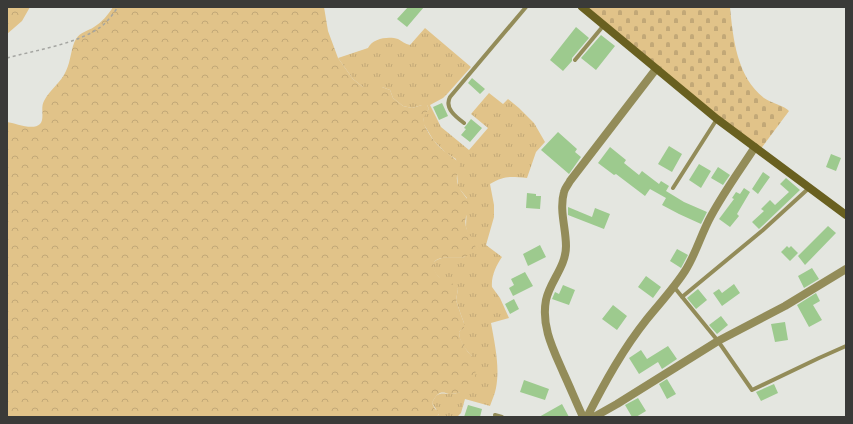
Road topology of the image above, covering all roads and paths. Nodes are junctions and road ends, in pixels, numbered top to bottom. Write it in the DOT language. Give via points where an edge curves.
graph roads {
  1 [pos="118,7"];
  2 [pos="526,7"];
  3 [pos="582,7"];
  4 [pos="604,25"];
  5 [pos="7,58"];
  6 [pos="575,60"];
  7 [pos="656,69"];
  8 [pos="718,119"];
  9 [pos="464,124"];
  10 [pos="755,147"];
  11 [pos="809,187"];
  12 [pos="673,188"];
  13 [pos="846,215"];
  14 [pos="846,269"];
  15 [pos="673,286"];
  16 [pos="682,298"];
  17 [pos="718,341"];
  18 [pos="846,346"];
  19 [pos="495,414"];
  20 [pos="502,417"];
  21 [pos="582,417"];
  22 [pos="588,417"];
  23 [pos="594,417"];
  1 -- 5 [label="path" via="106,22 81,37"];
  2 -- 9 [label="lane" via="450,97 449,107"];
  3 -- 4 [label="street"];
  4 -- 6 [label="lane"];
  4 -- 7 [label="street"];
  7 -- 8 [label="street"];
  7 -- 21 [label="street" via="564,191 562,205 565,258 546,298 545,323 549,340"];
  8 -- 10 [label="street"];
  8 -- 12 [label="lane"];
  10 -- 11 [label="street"];
  10 -- 15 [label="street" via="710,217 692,258"];
  11 -- 13 [label="street"];
  11 -- 16 [label="lane" via="763,230"];
  14 -- 17 [label="street"];
  15 -- 16 [label="lane"];
  15 -- 22 [label="street" via="612,370"];
  16 -- 17 [label="lane"];
  17 -- 18 [label="lane" via="752,390"];
  17 -- 23 [label="street"];
  19 -- 20 [label="lane"];
}
